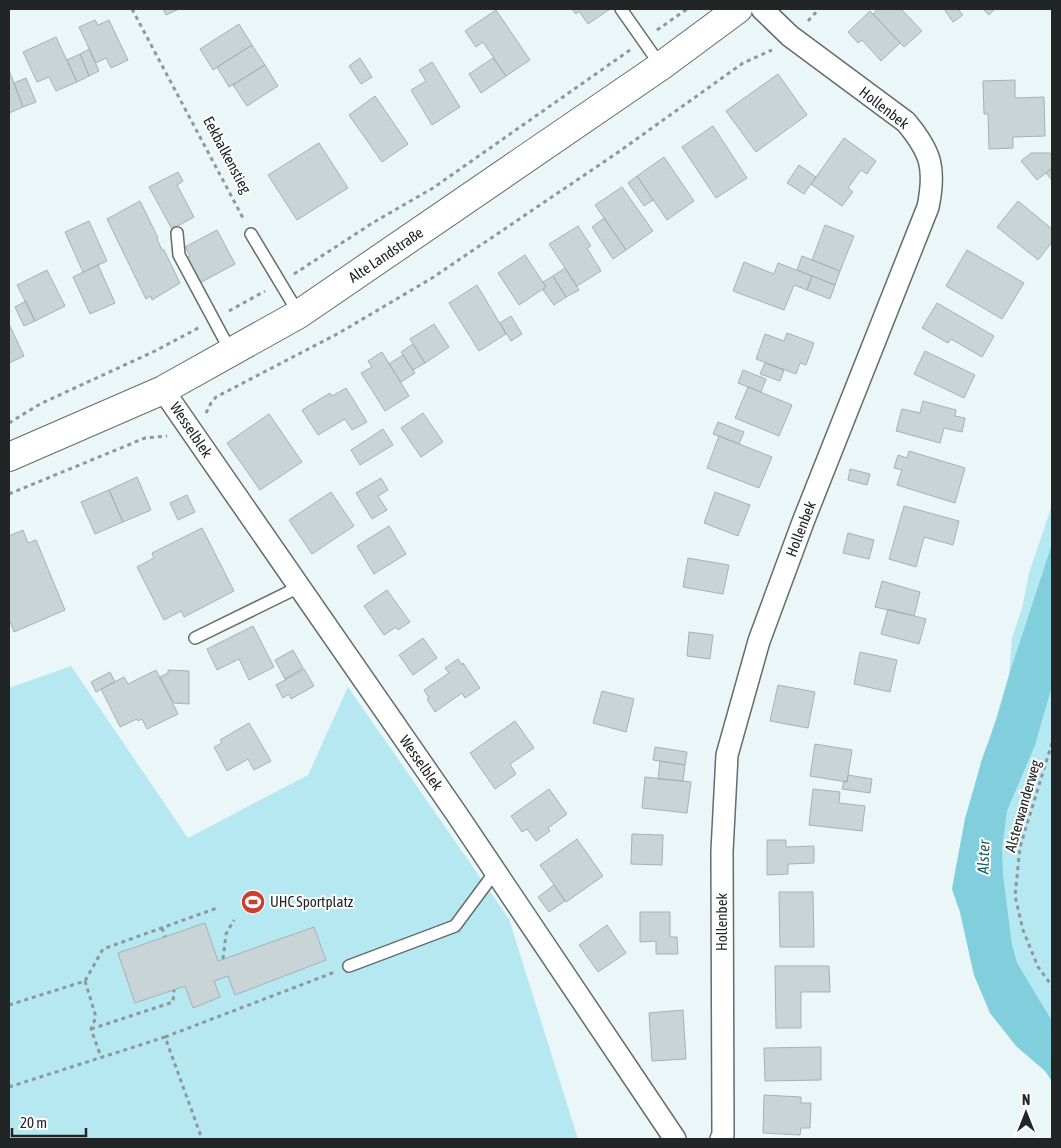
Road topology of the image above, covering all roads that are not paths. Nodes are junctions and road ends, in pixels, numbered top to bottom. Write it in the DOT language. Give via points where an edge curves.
graph roads {
  1 [pos="621,9"];
  2 [pos="738,9"];
  3 [pos="762,9"];
  4 [pos="660,66"];
  5 [pos="176,233"];
  6 [pos="251,234"];
  7 [pos="299,314"];
  8 [pos="231,352"];
  9 [pos="164,390"];
  10 [pos="9,457"];
  11 [pos="299,587"];
  12 [pos="196,638"];
  13 [pos="495,872"];
  14 [pos="349,966"];
  15 [pos="675,1139"];
  16 [pos="721,1139"];
  1 -- 4 [label="lane"];
  2 -- 4 [label="main road, Alte Landstraße"];
  3 -- 16 [label="street, Hollenbek" via="790,36 906,122 921,140 930,161 932,186 928,207 759,641 727,755 722,851"];
  4 -- 7 [label="main road, Alte Landstraße"];
  5 -- 8 [label="lane" via="179,255"];
  6 -- 7 [label="lane"];
  7 -- 8 [label="main road, Alte Landstraße"];
  8 -- 9 [label="main road, Alte Landstraße"];
  9 -- 10 [label="main road, Alte Landstraße"];
  9 -- 11 [label="street, Wesselblek"];
  11 -- 12 [label="lane"];
  11 -- 13 [label="street, Wesselblek"];
  13 -- 14 [label="lane" via="455,926"];
  13 -- 15 [label="street, Wesselblek"];
}
